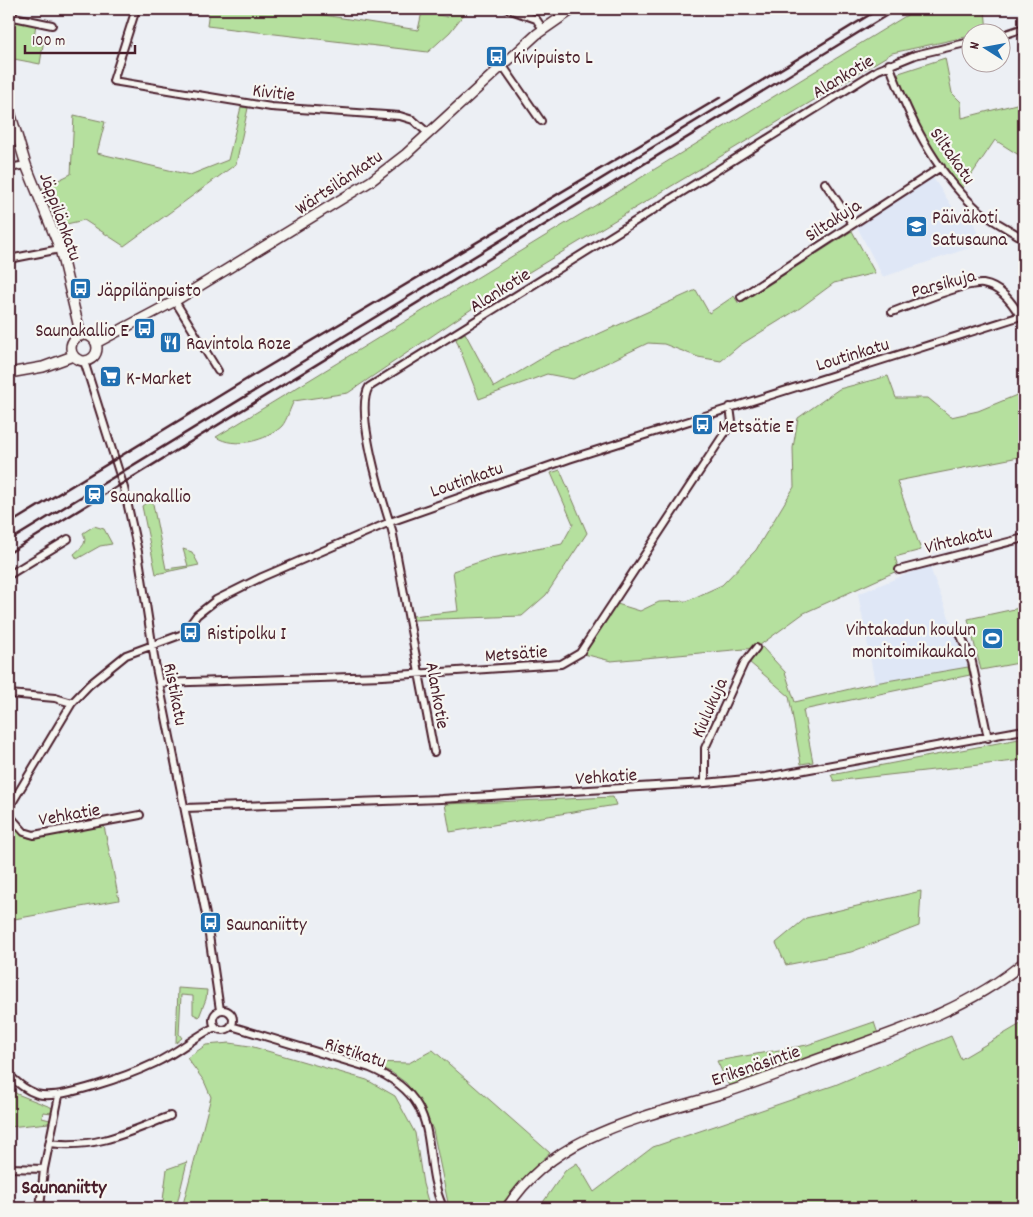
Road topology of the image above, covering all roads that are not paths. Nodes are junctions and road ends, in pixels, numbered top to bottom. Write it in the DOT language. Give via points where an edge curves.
graph roads {
  1 [pos="136,9"];
  2 [pos="508,9"];
  3 [pos="573,9"];
  4 [pos="9,16"];
  5 [pos="52,25"];
  6 [pos="1024,28"];
  7 [pos="543,29"];
  8 [pos="1010,33"];
  9 [pos="960,44"];
  10 [pos="889,64"];
  11 [pos="503,66"];
  12 [pos="9,109"];
  13 [pos="541,122"];
  14 [pos="428,133"];
  15 [pos="26,165"];
  16 [pos="941,167"];
  17 [pos="9,168"];
  18 [pos="825,182"];
  19 [pos="852,223"];
  20 [pos="1024,239"];
  21 [pos="60,249"];
  22 [pos="9,258"];
  23 [pos="741,297"];
  24 [pos="175,301"];
  25 [pos="892,312"];
  26 [pos="1022,315"];
  27 [pos="81,336"];
  28 [pos="96,344"];
  29 [pos="73,356"];
  30 [pos="84,361"];
  31 [pos="218,371"];
  32 [pos="9,373"];
  33 [pos="730,407"];
  34 [pos="390,522"];
  35 [pos="1024,538"];
  36 [pos="68,539"];
  37 [pos="899,570"];
  38 [pos="9,574"];
  39 [pos="959,630"];
  40 [pos="152,644"];
  41 [pos="756,648"];
  42 [pos="420,673"];
  43 [pos="159,682"];
  44 [pos="9,694"];
  45 [pos="72,703"];
  46 [pos="1024,730"];
  47 [pos="988,738"];
  48 [pos="434,752"];
  49 [pos="705,783"];
  50 [pos="9,808"];
  51 [pos="185,808"];
  52 [pos="9,815"];
  53 [pos="140,815"];
  54 [pos="1024,962"];
  55 [pos="220,1010"];
  56 [pos="231,1026"];
  57 [pos="215,1028"];
  58 [pos="9,1074"];
  59 [pos="59,1096"];
  60 [pos="170,1116"];
  61 [pos="50,1143"];
  62 [pos="9,1168"];
  63 [pos="44,1169"];
  64 [pos="40,1208"];
  65 [pos="443,1208"];
  66 [pos="507,1208"];
  1 -- 14 [label="street, Kivitie" via="113,81 271,107 400,116 413,120"];
  2 -- 7 [label="street" via="536,19"];
  3 -- 7 [label="street, Wärtsilänkatu"];
  4 -- 5 [label="street"];
  6 -- 8 [label="street"];
  7 -- 11 [label="street, Wärtsilänkatu"];
  9 -- 10 [label="street, Alankotie"];
  10 -- 16 [label="street, Siltakatu" via="902,99"];
  10 -- 34 [label="street, Alankotie" via="369,387 364,400 365,421"];
  11 -- 13 [label="street"];
  11 -- 14 [label="street, Wärtsilänkatu"];
  12 -- 15 [label="street, Jäppilänkatu"];
  14 -- 24 [label="street, Wärtsilänkatu" via="371,181"];
  15 -- 17 [label="street"];
  15 -- 21 [label="street, Jäppilänkatu"];
  16 -- 19 [label="street, Siltakuja"];
  16 -- 20 [label="street, Siltakatu" via="976,207"];
  18 -- 19 [label="street"];
  19 -- 23 [label="street, Siltakuja"];
  21 -- 22 [label="street"];
  21 -- 27 [label="street, Jäppilänkatu"];
  24 -- 28 [label="street, Wärtsilänkatu"];
  24 -- 31 [label="street"];
  25 -- 26 [label="street, Parsikuja" via="957,289 985,284 1005,296"];
  26 -- 33 [label="street, Loutinkatu"];
  27 -- 28 [label="street" via="91,338"];
  27 -- 29 [label="street" via="72,344"];
  28 -- 30 [label="street" via="94,357"];
  29 -- 30 [label="street"];
  29 -- 32 [label="street" via="43,367"];
  30 -- 40 [label="street, Ristikatu" via="124,488"];
  33 -- 34 [label="street, Loutinkatu" via="569,458"];
  33 -- 42 [label="street, Metsätie" via="732,422 580,653 561,664"];
  34 -- 40 [label="street, Loutinkatu" via="317,551 223,596 197,615 183,634"];
  34 -- 42 [label="street, Alankotie"];
  35 -- 37 [label="street, Vihtakatu"];
  36 -- 38 [label="street"];
  39 -- 47 [label="street" via="972,662"];
  40 -- 43 [label="street, Ristikatu"];
  40 -- 45 [label="street, Loutinkatu" via="126,655 108,668"];
  41 -- 49 [label="street, Kiulukuja" via="744,663 705,748"];
  42 -- 43 [label="street, Metsätie"];
  42 -- 48 [label="street, Alankotie"];
  43 -- 51 [label="street, Ristikatu"];
  44 -- 45 [label="street" via="55,698"];
  45 -- 50 [label="street, Loutinkatu"];
  46 -- 47 [label="street, Vehkatie"];
  47 -- 49 [label="street, Vehkatie" via="766,777"];
  49 -- 51 [label="street, Vehkatie" via="441,800"];
  51 -- 55 [label="street, Ristikatu"];
  52 -- 53 [label="street, Vehkatie" via="24,832 34,835"];
  54 -- 66 [label="street, Eriksnäsintie" via="978,995 884,1036 722,1093 635,1118 598,1134 569,1148 536,1174"];
  55 -- 56 [label="street" via="231,1014"];
  55 -- 57 [label="street" via="213,1016"];
  56 -- 57 [label="street" via="222,1030"];
  56 -- 65 [label="street, Ristikatu" via="370,1068 404,1088 419,1108 428,1130 434,1175"];
  57 -- 59 [label="street" via="156,1063"];
  58 -- 59 [label="street" via="22,1087 38,1094"];
  59 -- 61 [label="street"];
  60 -- 61 [label="street" via="108,1141"];
  61 -- 63 [label="street"];
  62 -- 63 [label="street"];
  63 -- 64 [label="street"];
}
